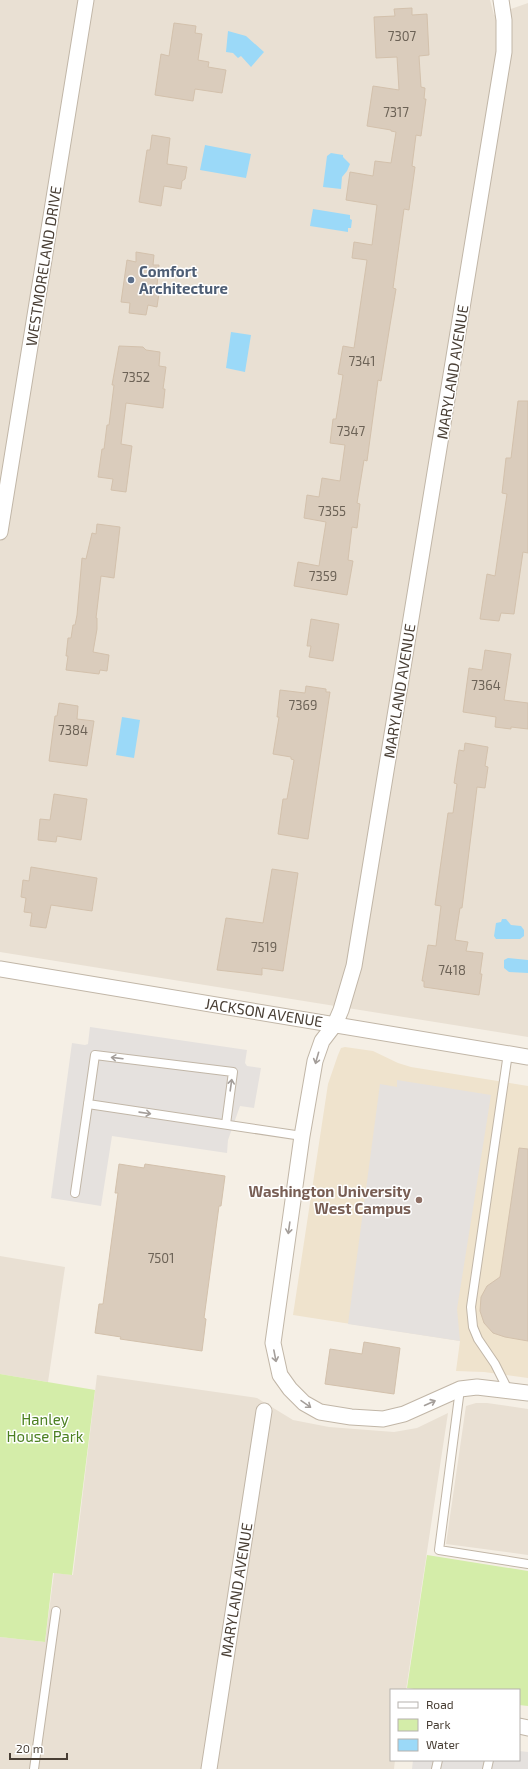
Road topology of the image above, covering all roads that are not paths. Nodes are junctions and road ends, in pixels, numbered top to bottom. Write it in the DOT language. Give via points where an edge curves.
graph roads {
  1 [pos="86,0"];
  2 [pos="501,0"];
  3 [pos="0,532"];
  4 [pos="0,968"];
  5 [pos="335,1024"];
  6 [pos="508,1053"];
  7 [pos="528,1057"];
  8 [pos="88,1104"];
  9 [pos="226,1124"];
  10 [pos="302,1136"];
  11 [pos="75,1193"];
  12 [pos="460,1390"];
  13 [pos="508,1390"];
  14 [pos="528,1393"];
  15 [pos="264,1411"];
  16 [pos="528,1564"];
  17 [pos="56,1611"];
  18 [pos="34,1769"];
  19 [pos="209,1769"];
  1 -- 3 [label="street, WESTMORELAND DRIVE"];
  2 -- 5 [label="street, MARYLAND AVENUE" via="504,52 498,91 354,966"];
  4 -- 5 [label="street, JACKSON AVENUE"];
  5 -- 6 [label="street, JACKSON AVENUE"];
  5 -- 10 [label="street, MARYLAND AVENUE, one-way" via="322,1041 315,1061"];
  6 -- 7 [label="street, JACKSON AVENUE"];
  6 -- 13 [label="lane" via="471,1307 473,1327 478,1339"];
  8 -- 9 [label="lane, one-way"];
  9 -- 8 [label="lane, one-way" via="233,1072 95,1055"];
  8 -- 11 [label="lane"];
  9 -- 10 [label="lane"];
  10 -- 12 [label="street, MARYLAND AVENUE, one-way" via="273,1343 280,1375 304,1403 320,1412 351,1417 383,1419 404,1414"];
  12 -- 13 [label="street" via="476,1387"];
  12 -- 16 [label="lane" via="439,1550"];
  13 -- 14 [label="street"];
  15 -- 19 [label="street, MARYLAND AVENUE"];
  17 -- 18 [label="lane"];
}
